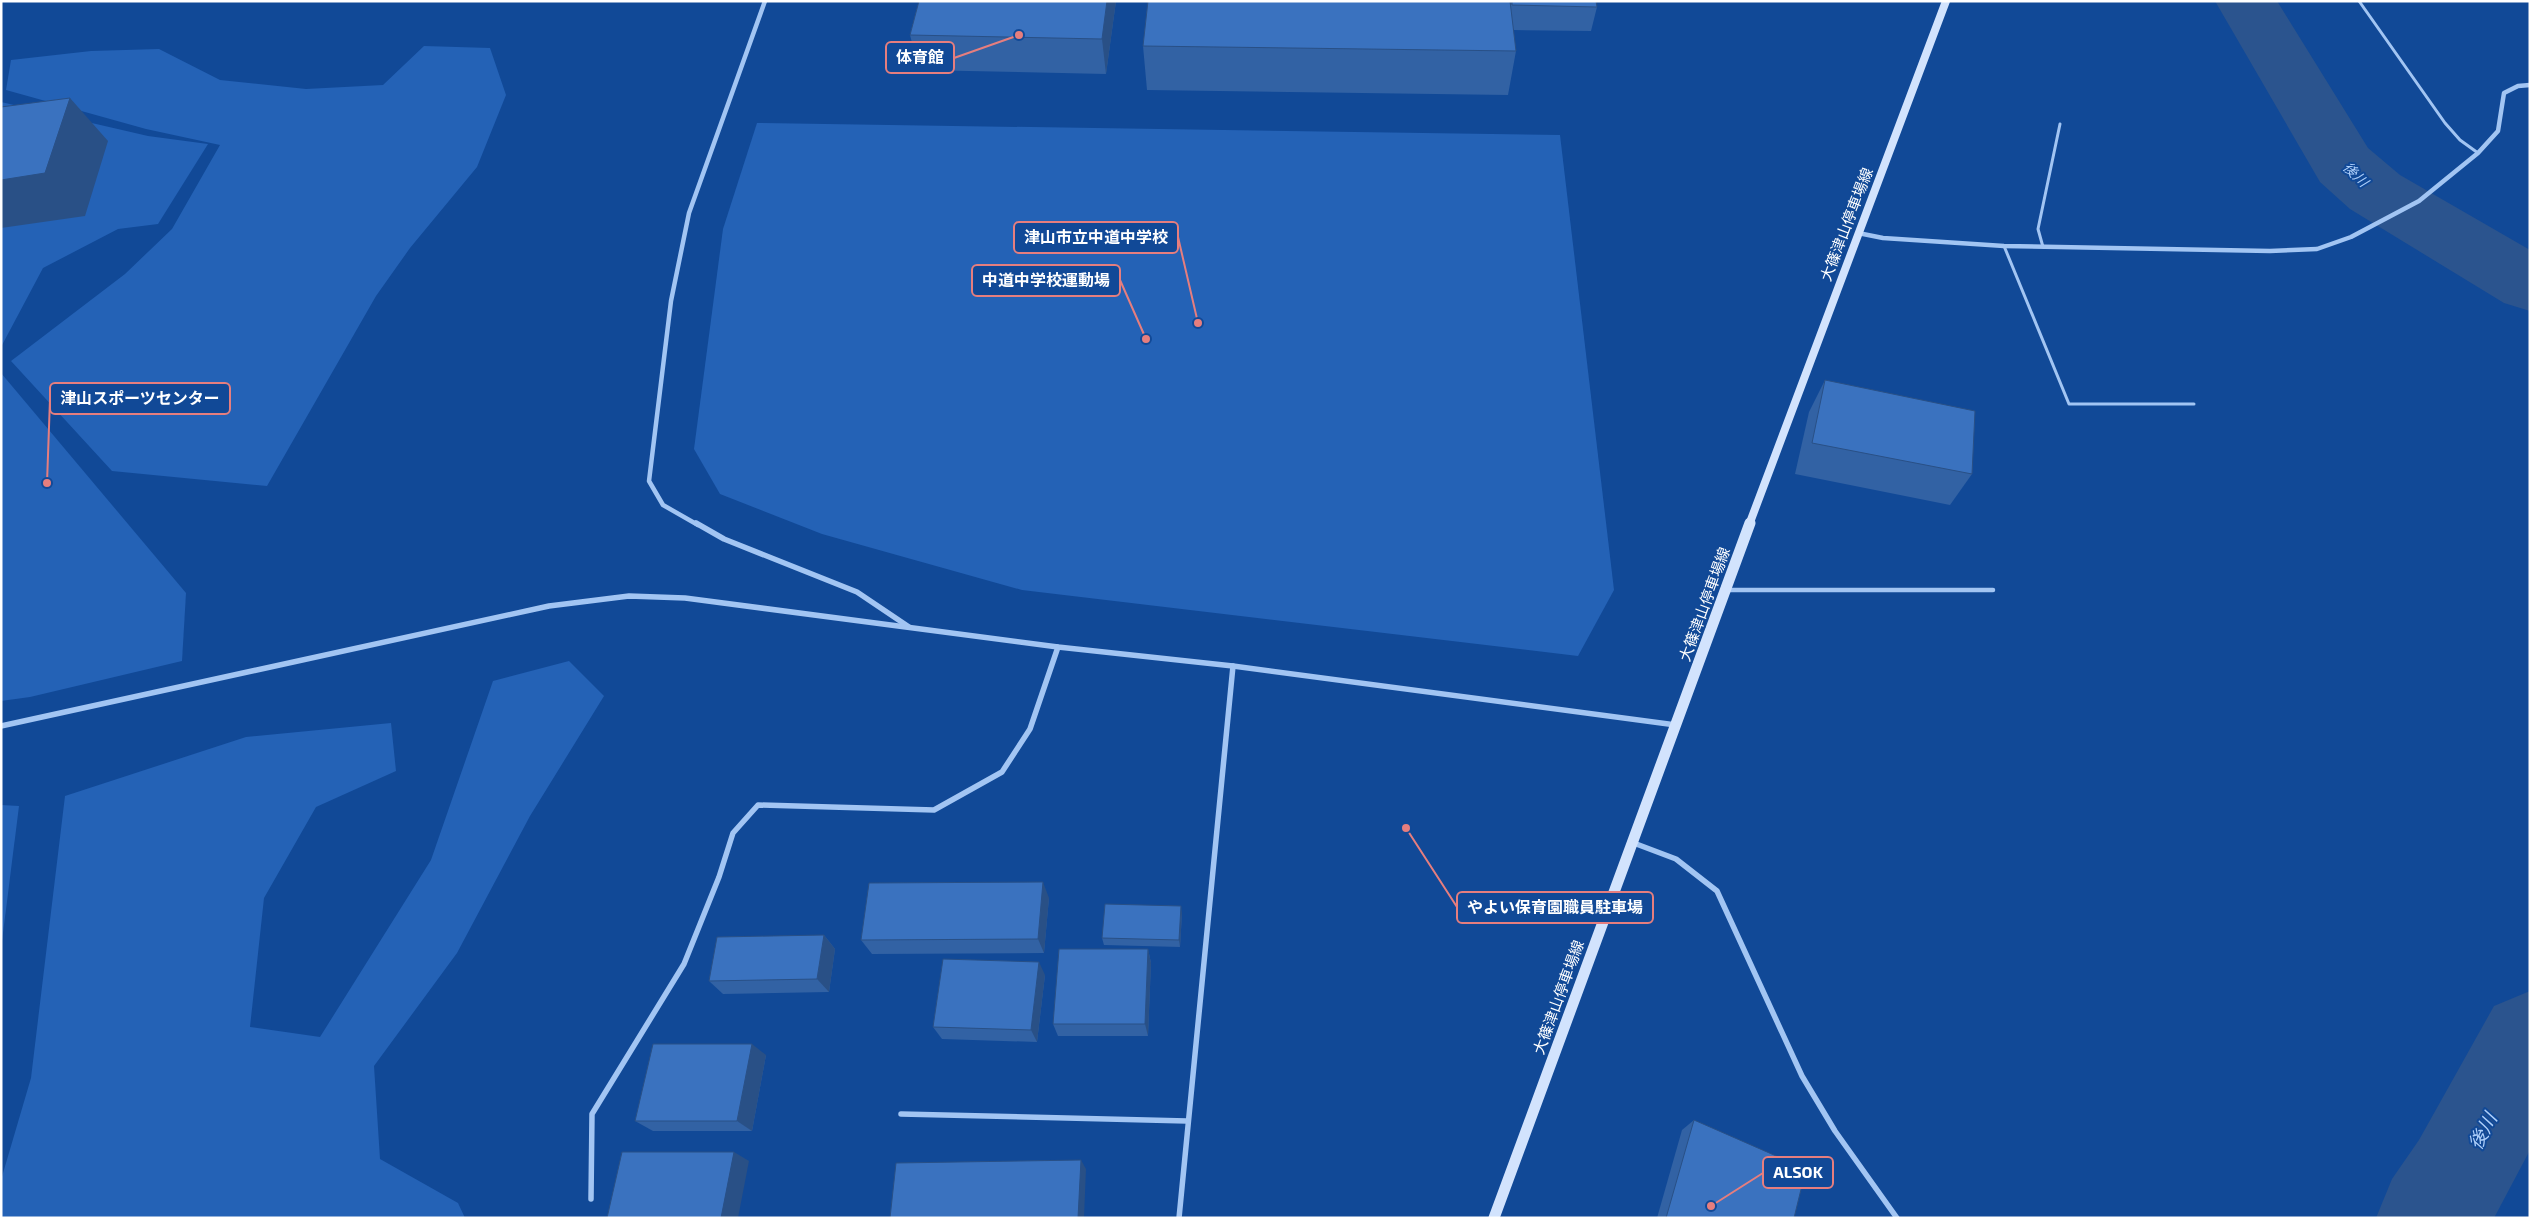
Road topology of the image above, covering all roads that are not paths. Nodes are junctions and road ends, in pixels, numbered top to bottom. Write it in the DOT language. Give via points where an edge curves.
graph roads {
  1 [pos="766,1"];
  2 [pos="1946,1"];
  3 [pos="2359,1"];
  4 [pos="2530,85"];
  5 [pos="2060,124"];
  6 [pos="2478,153"];
  7 [pos="1858,233"];
  8 [pos="2004,246"];
  9 [pos="2043,247"];
  10 [pos="2194,404"];
  11 [pos="1724,590"];
  12 [pos="1994,590"];
  13 [pos="910,628"];
  14 [pos="1058,647"];
  15 [pos="1233,666"];
  16 [pos="1676,725"];
  17 [pos="1,726"];
  18 [pos="1631,841"];
  19 [pos="901,1114"];
  20 [pos="1186,1121"];
  21 [pos="591,1199"];
  22 [pos="1179,1218"];
  23 [pos="1494,1218"];
  24 [pos="1897,1218"];
  1 -- 13 [label="street" via="689,214 671,301 649,481 663,505 715,534 857,592"];
  2 -- 7 [label="main road, 大篠津山停車場線"];
  3 -- 6 [label="lane" via="2445,123"];
  4 -- 6 [label="street" via="2504,92 2498,131"];
  5 -- 9 [label="lane" via="2038,230"];
  6 -- 9 [label="street" via="2419,201 2351,237 2317,249"];
  7 -- 8 [label="street" via="1882,238"];
  7 -- 11 [label="main road, 大篠津山停車場線"];
  8 -- 9 [label="street"];
  8 -- 10 [label="lane" via="2069,404"];
  11 -- 12 [label="lane"];
  11 -- 16 [label="main road, 大篠津山停車場線"];
  13 -- 14 [label="street"];
  13 -- 17 [label="street" via="685,598 629,596 549,606"];
  14 -- 15 [label="street"];
  14 -- 21 [label="street" via="1030,729 1002,772 934,810 758,805 733,833 684,964 592,1114"];
  15 -- 16 [label="street"];
  15 -- 20 [label="street"];
  16 -- 18 [label="main road, 大篠津山停車場線"];
  18 -- 23 [label="main road, 大篠津山停車場線"];
  18 -- 24 [label="street" via="1676,859 1717,891 1802,1076 1835,1131"];
  19 -- 20 [label="street"];
  20 -- 22 [label="street"];
}
